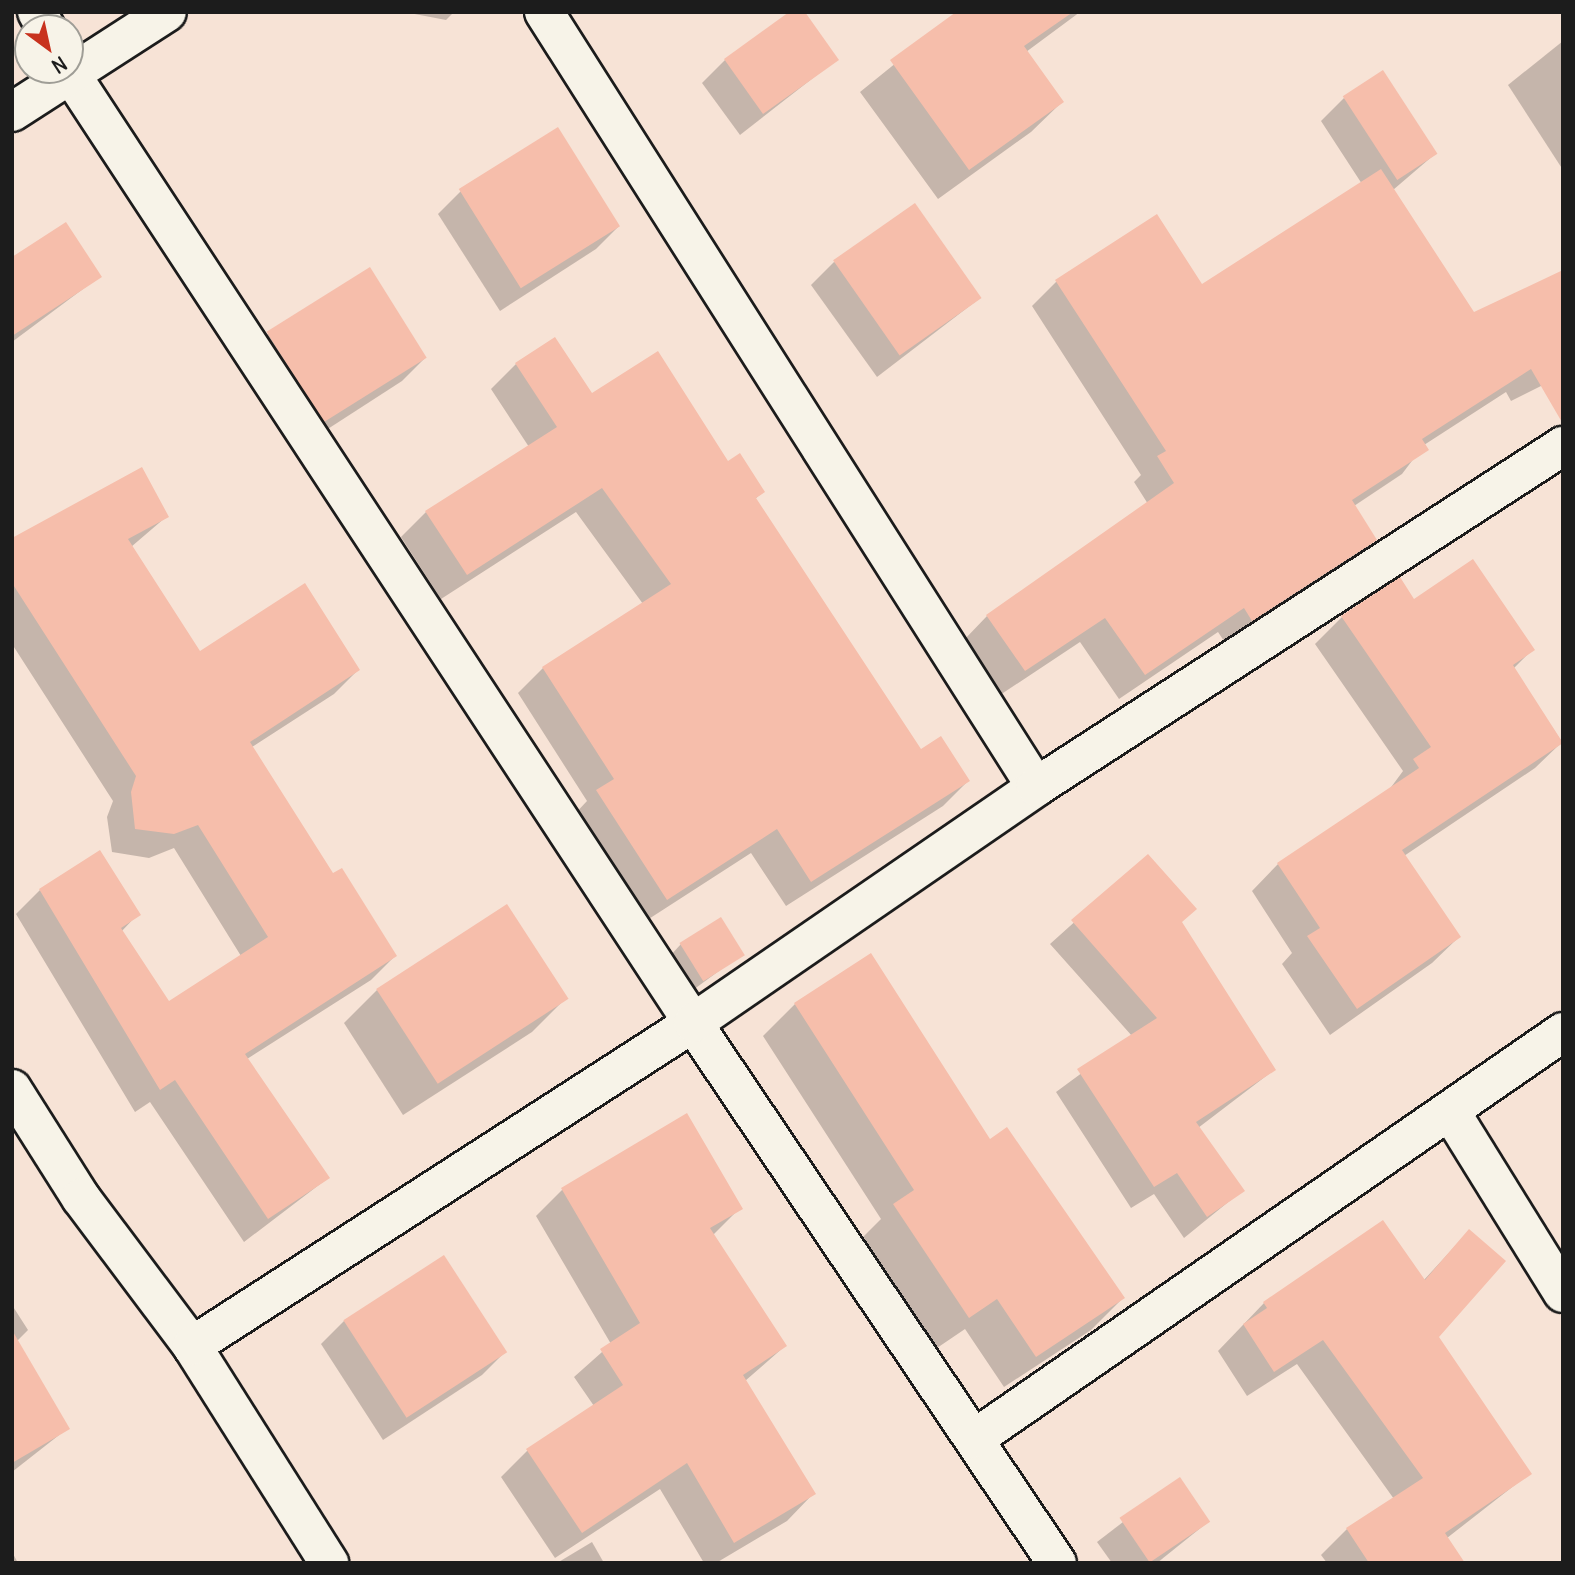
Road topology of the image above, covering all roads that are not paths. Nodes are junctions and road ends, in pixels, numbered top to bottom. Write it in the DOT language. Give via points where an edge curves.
graph roads {
  1 [pos="167,12"];
  2 [pos="544,12"];
  3 [pos="84,63"];
  4 [pos="52,84"];
  5 [pos="77,84"];
  6 [pos="12,112"];
  7 [pos="1563,446"];
  8 [pos="1036,787"];
  9 [pos="693,1023"];
  10 [pos="1563,1032"];
  11 [pos="12,1089"];
  12 [pos="1450,1111"];
  13 [pos="1563,1293"];
  14 [pos="192,1346"];
  15 [pos="974,1439"];
  16 [pos="329,1563"];
  17 [pos="1057,1563"];
  1 -- 3 [label="street"];
  2 -- 8 [label="street"];
  4 -- 6 [label="street"];
  5 -- 9 [label="street"];
  7 -- 8 [label="street"];
  8 -- 9 [label="street"];
  9 -- 14 [label="street"];
  9 -- 15 [label="street"];
  10 -- 12 [label="street"];
  11 -- 14 [label="street" via="81,1198"];
  12 -- 13 [label="street"];
  12 -- 15 [label="street"];
  14 -- 16 [label="street"];
  15 -- 17 [label="street"];
}
